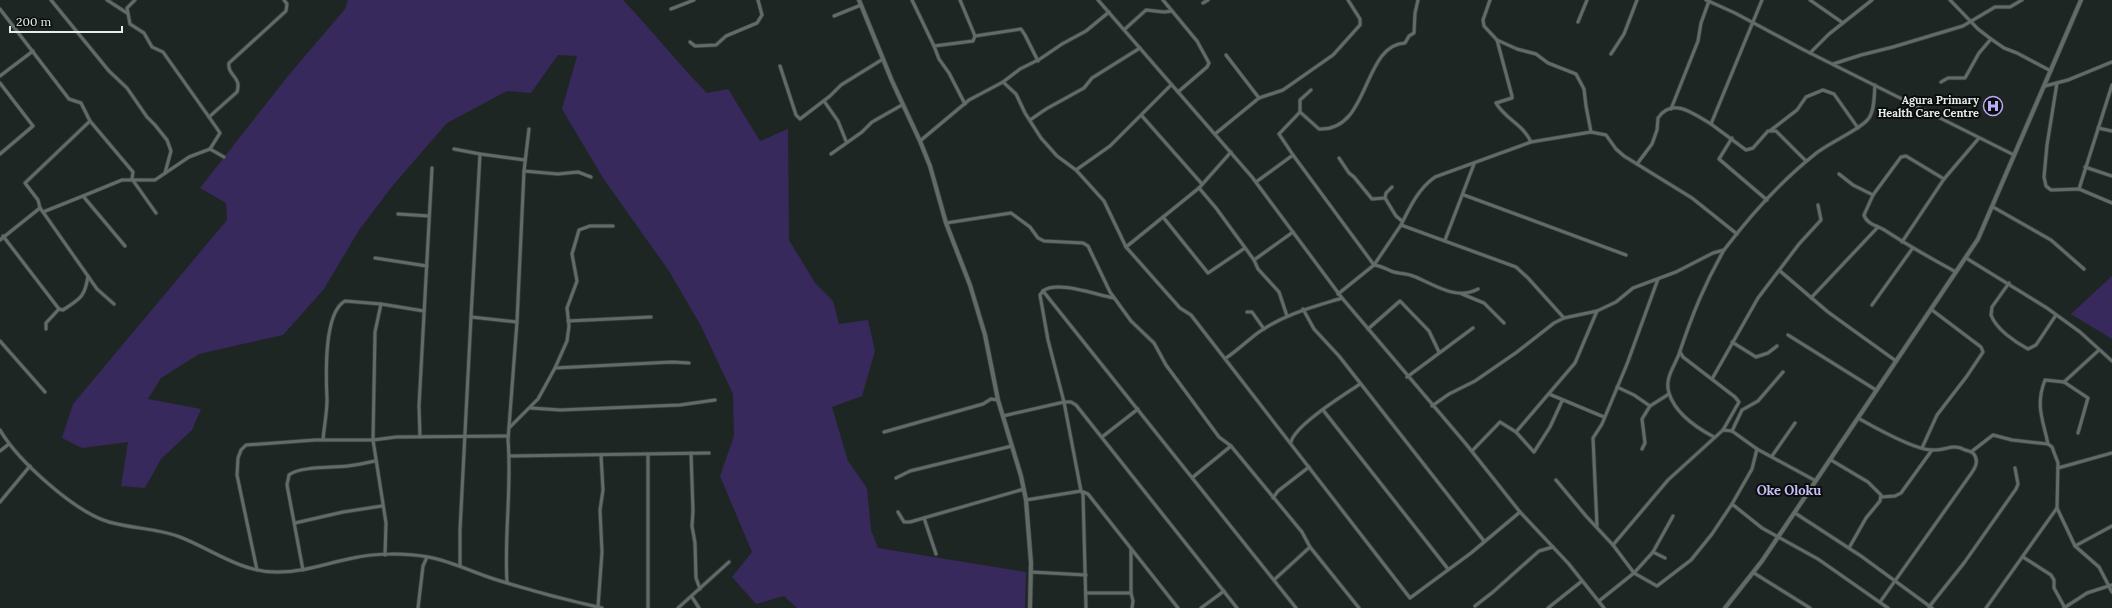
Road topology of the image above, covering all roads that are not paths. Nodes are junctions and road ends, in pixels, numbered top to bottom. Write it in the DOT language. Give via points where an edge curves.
graph roads {
  1 [pos="51,0"];
  2 [pos="107,0"];
  3 [pos="135,0"];
  4 [pos="284,0"];
  5 [pos="694,0"];
  6 [pos="758,0"];
  7 [pos="912,0"];
  8 [pos="960,0"];
  9 [pos="1098,0"];
  10 [pos="1163,0"];
  11 [pos="1208,0"];
  12 [pos="1348,0"];
  13 [pos="1418,0"];
  14 [pos="1490,0"];
  15 [pos="1587,0"];
  16 [pos="1637,0"];
  17 [pos="1707,0"];
  18 [pos="1762,0"];
  19 [pos="1810,0"];
  20 [pos="1872,0"];
  21 [pos="1950,0"];
  22 [pos="2022,0"];
  23 [pos="2081,0"];
  24 [pos="860,2"];
  25 [pos="1203,3"];
  26 [pos="0,9"];
  27 [pos="671,9"];
  28 [pos="1172,11"];
  29 [pos="127,12"];
  30 [pos="1109,12"];
  31 [pos="834,16"];
  32 [pos="1971,21"];
  33 [pos="1578,22"];
  34 [pos="1754,22"];
  35 [pos="1843,23"];
  36 [pos="1125,29"];
  37 [pos="975,36"];
  38 [pos="1991,39"];
  39 [pos="1497,40"];
  40 [pos="690,42"];
  41 [pos="934,46"];
  42 [pos="1140,48"];
  43 [pos="33,52"];
  44 [pos="1810,53"];
  45 [pos="1612,54"];
  46 [pos="1226,55"];
  47 [pos="883,59"];
  48 [pos="1038,61"];
  49 [pos="2112,62"];
  50 [pos="1833,64"];
  51 [pos="780,66"];
  52 [pos="2051,71"];
  53 [pos="0,76"];
  54 [pos="1003,82"];
  55 [pos="1942,82"];
  56 [pos="0,83"];
  57 [pos="2057,83"];
  58 [pos="1171,85"];
  59 [pos="1875,85"];
  60 [pos="2112,85"];
  61 [pos="2045,86"];
  62 [pos="1311,90"];
  63 [pos="1178,92"];
  64 [pos="1259,98"];
  65 [pos="824,101"];
  66 [pos="965,104"];
  67 [pos="902,105"];
  68 [pos="1671,109"];
  69 [pos="1300,112"];
  70 [pos="1142,116"];
  71 [pos="209,117"];
  72 [pos="1030,120"];
  73 [pos="90,121"];
  74 [pos="1711,124"];
  75 [pos="1858,128"];
  76 [pos="2098,128"];
  77 [pos="529,129"];
  78 [pos="1771,130"];
  79 [pos="2112,131"];
  80 [pos="1592,132"];
  81 [pos="1215,134"];
  82 [pos="1732,138"];
  83 [pos="1979,138"];
  84 [pos="846,141"];
  85 [pos="920,141"];
  86 [pos="1531,142"];
  87 [pos="210,149"];
  88 [pos="454,149"];
  89 [pos="1231,152"];
  90 [pos="0,154"];
  91 [pos="480,154"];
  92 [pos="831,154"];
  93 [pos="1293,155"];
  94 [pos="2014,155"];
  95 [pos="224,157"];
  96 [pos="1339,158"];
  97 [pos="525,160"];
  98 [pos="1806,161"];
  99 [pos="1474,164"];
  100 [pos="1637,164"];
  101 [pos="432,168"];
  102 [pos="2085,168"];
  103 [pos="1076,170"];
  104 [pos="524,171"];
  105 [pos="165,173"];
  106 [pos="1839,174"];
  107 [pos="2112,176"];
  108 [pos="591,177"];
  109 [pos="132,179"];
  110 [pos="1944,179"];
  111 [pos="1256,182"];
  112 [pos="1202,184"];
  113 [pos="1392,187"];
  114 [pos="1199,188"];
  115 [pos="2079,189"];
  116 [pos="1464,195"];
  117 [pos="83,196"];
  118 [pos="1874,196"];
  119 [pos="1385,198"];
  120 [pos="1767,200"];
  121 [pos="2112,203"];
  122 [pos="1818,205"];
  123 [pos="1993,207"];
  124 [pos="40,208"];
  125 [pos="43,212"];
  126 [pos="156,213"];
  127 [pos="398,214"];
  128 [pos="429,216"];
  129 [pos="1163,217"];
  130 [pos="946,223"];
  131 [pos="1401,223"];
  132 [pos="613,226"];
  133 [pos="1878,227"];
  134 [pos="1293,232"];
  135 [pos="1737,234"];
  136 [pos="3,236"];
  137 [pos="0,240"];
  138 [pos="1445,240"];
  139 [pos="1902,242"];
  140 [pos="125,246"];
  141 [pos="1126,247"];
  142 [pos="1245,248"];
  143 [pos="1912,249"];
  144 [pos="1724,250"];
  145 [pos="1626,255"];
  146 [pos="375,258"];
  147 [pos="1966,258"];
  148 [pos="1254,260"];
  149 [pos="1374,265"];
  150 [pos="427,266"];
  151 [pos="2084,269"];
  152 [pos="1780,271"];
  153 [pos="1956,272"];
  154 [pos="88,276"];
  155 [pos="1658,280"];
  156 [pos="2009,284"];
  157 [pos="1478,289"];
  158 [pos="1043,291"];
  159 [pos="1338,294"];
  160 [pos="1460,294"];
  161 [pos="1114,298"];
  162 [pos="1342,298"];
  163 [pos="1812,298"];
  164 [pos="114,304"];
  165 [pos="381,304"];
  166 [pos="1872,305"];
  167 [pos="59,309"];
  168 [pos="1304,309"];
  169 [pos="1932,310"];
  170 [pos="424,311"];
  171 [pos="1248,312"];
  172 [pos="1597,312"];
  173 [pos="2056,315"];
  174 [pos="1287,316"];
  175 [pos="471,317"];
  176 [pos="650,317"];
  177 [pos="1564,318"];
  178 [pos="568,321"];
  179 [pos="517,322"];
  180 [pos="1504,324"];
  181 [pos="1474,328"];
  182 [pos="46,329"];
  183 [pos="1264,329"];
  184 [pos="1368,329"];
  185 [pos="1788,335"];
  186 [pos="0,341"];
  187 [pos="1732,342"];
  188 [pos="1777,346"];
  189 [pos="2099,350"];
  190 [pos="1439,352"];
  191 [pos="1680,352"];
  192 [pos="1226,358"];
  193 [pos="1896,361"];
  194 [pos="2112,361"];
  195 [pos="689,363"];
  196 [pos="555,368"];
  197 [pos="1783,372"];
  198 [pos="1407,377"];
  199 [pos="1712,379"];
  200 [pos="2064,382"];
  201 [pos="1360,384"];
  202 [pos="1617,387"];
  203 [pos="1876,390"];
  204 [pos="45,392"];
  205 [pos="1549,394"];
  206 [pos="1669,394"];
  207 [pos="715,400"];
  208 [pos="998,400"];
  209 [pos="1562,401"];
  210 [pos="1064,402"];
  211 [pos="1432,406"];
  212 [pos="1650,406"];
  213 [pos="531,408"];
  214 [pos="1138,409"];
  215 [pos="1323,410"];
  216 [pos="1003,416"];
  217 [pos="1604,417"];
  218 [pos="1858,418"];
  219 [pos="1795,423"];
  220 [pos="510,426"];
  221 [pos="0,430"];
  222 [pos="1723,430"];
  223 [pos="1732,431"];
  224 [pos="884,432"];
  225 [pos="1516,432"];
  226 [pos="2078,433"];
  227 [pos="466,435"];
  228 [pos="508,436"];
  229 [pos="420,437"];
  230 [pos="1102,437"];
  231 [pos="1714,437"];
  232 [pos="323,440"];
  233 [pos="373,440"];
  234 [pos="1290,442"];
  235 [pos="10,444"];
  236 [pos="2048,444"];
  237 [pos="1012,446"];
  238 [pos="1231,446"];
  239 [pos="1922,448"];
  240 [pos="1642,449"];
  241 [pos="1757,449"];
  242 [pos="1932,450"];
  243 [pos="0,451"];
  244 [pos="1472,451"];
  245 [pos="1971,452"];
  246 [pos="691,453"];
  247 [pos="709,453"];
  248 [pos="2112,453"];
  249 [pos="648,454"];
  250 [pos="601,455"];
  251 [pos="510,456"];
  252 [pos="1772,456"];
  253 [pos="1831,460"];
  254 [pos="376,461"];
  255 [pos="30,466"];
  256 [pos="1309,467"];
  257 [pos="2016,468"];
  258 [pos="2058,468"];
  259 [pos="1193,477"];
  260 [pos="896,478"];
  261 [pos="1556,480"];
  262 [pos="1816,481"];
  263 [pos="1024,489"];
  264 [pos="1081,491"];
  265 [pos="1881,497"];
  266 [pos="1273,498"];
  267 [pos="1026,500"];
  268 [pos="0,502"];
  269 [pos="1732,504"];
  270 [pos="382,506"];
  271 [pos="2057,508"];
  272 [pos="898,512"];
  273 [pos="1520,512"];
  274 [pos="1794,513"];
  275 [pos="1673,516"];
  276 [pos="924,518"];
  277 [pos="295,523"];
  278 [pos="1597,526"];
  279 [pos="2112,526"];
  280 [pos="1777,537"];
  281 [pos="1484,541"];
  282 [pos="1613,545"];
  283 [pos="2075,546"];
  284 [pos="1310,547"];
  285 [pos="1553,547"];
  286 [pos="1849,548"];
  287 [pos="1131,549"];
  288 [pos="1653,552"];
  289 [pos="936,554"];
  290 [pos="385,555"];
  291 [pos="428,557"];
  292 [pos="2023,557"];
  293 [pos="1665,558"];
  294 [pos="729,562"];
  295 [pos="460,566"];
  296 [pos="1448,569"];
  297 [pos="257,570"];
  298 [pos="303,570"];
  299 [pos="1031,572"];
  300 [pos="1634,573"];
  301 [pos="1754,573"];
  302 [pos="1086,575"];
  303 [pos="1275,579"];
  304 [pos="1582,581"];
  305 [pos="1894,581"];
  306 [pos="507,582"];
  307 [pos="2108,585"];
  308 [pos="2112,585"];
  309 [pos="700,589"];
  310 [pos="1224,591"];
  311 [pos="2112,592"];
  312 [pos="1086,593"];
  313 [pos="1131,593"];
  314 [pos="692,597"];
  315 [pos="1599,601"];
  316 [pos="1880,602"];
  317 [pos="1989,604"];
  318 [pos="1475,606"];
  319 [pos="1804,606"];
  320 [pos="598,607"];
  321 [pos="1930,607"];
  322 [pos="1992,607"];
  323 [pos="418,608"];
  324 [pos="602,608"];
  325 [pos="648,608"];
  326 [pos="678,608"];
  327 [pos="699,608"];
  328 [pos="1030,608"];
  329 [pos="1086,608"];
  330 [pos="1132,608"];
  331 [pos="1178,608"];
  332 [pos="1201,608"];
  333 [pos="1237,608"];
  334 [pos="1296,608"];
  335 [pos="1359,608"];
  336 [pos="1548,608"];
  337 [pos="1604,608"];
  338 [pos="1725,608"];
  339 [pos="1810,608"];
  340 [pos="1888,608"];
  341 [pos="1986,608"];
  342 [pos="2064,608"];
  1 -- 105 [label="street" via="109,71 127,88 167,140 170,151"];
  2 -- 29 [label="street"];
  3 -- 29 [label="street"];
  4 -- 71 [label="street" via="287,4 286,11 230,61 229,69 239,84 237,92"];
  5 -- 27 [label="street"];
  6 -- 40 [label="street" via="762,15 757,23 726,36 716,45 695,46"];
  7 -- 41 [label="street"];
  8 -- 37 [label="street"];
  9 -- 30 [label="street"];
  10 -- 28 [label="street"];
  11 -- 25 [label="street"];
  12 -- 64 [label="street" via="1360,19 1360,25 1354,34 1333,55 1283,90"];
  13 -- 69 [label="street" via="1414,33 1405,43 1398,44 1380,57 1364,92 1350,114 1340,122 1319,129"];
  14 -- 39 [label="street" via="1482,20"];
  15 -- 33 [label="street"];
  16 -- 45 [label="street" via="1624,34"];
  17 -- 34 [label="street"];
  17 -- 68 [label="street" via="1694,52"];
  18 -- 34 [label="street"];
  19 -- 35 [label="street"];
  20 -- 35 [label="street"];
  21 -- 32 [label="street"];
  22 -- 32 [label="street" via="2010,7 1995,7"];
  23 -- 52 [label="street"];
  24 -- 31 [label="street"];
  24 -- 47 [label="street"];
  26 -- 43 [label="street"];
  28 -- 36 [label="street" via="1146,10"];
  28 -- 63 [label="street" via="1197,41 1209,63"];
  29 -- 71 [label="street" via="130,24 144,33 152,47 163,52"];
  30 -- 36 [label="street"];
  30 -- 48 [label="street" via="1086,31"];
  32 -- 38 [label="street"];
  32 -- 50 [label="street" via="1957,28"];
  34 -- 44 [label="street"];
  34 -- 74 [label="street"];
  35 -- 44 [label="street"];
  36 -- 42 [label="street"];
  37 -- 41 [label="street" via="973,40"];
  37 -- 48 [label="street" via="1021,29"];
  38 -- 52 [label="street"];
  38 -- 55 [label="street" via="1979,53 1965,78 1948,78"];
  39 -- 80 [label="street" via="1536,54 1548,63 1576,74 1584,89"];
  39 -- 86 [label="street" via="1512,98 1496,103 1513,122 1525,130"];
  41 -- 66 [label="street"];
  42 -- 58 [label="street"];
  42 -- 72 [label="street" via="1092,78 1084,88"];
  43 -- 53 [label="street"];
  43 -- 73 [label="street" via="69,99 81,103"];
  44 -- 50 [label="street"];
  46 -- 64 [label="street"];
  47 -- 65 [label="street" via="840,85"];
  47 -- 67 [label="street"];
  48 -- 54 [label="street" via="1020,69"];
  49 -- 57 [label="street"];
  50 -- 59 [label="street"];
  51 -- 65 [label="street" via="797,118 802,118"];
  52 -- 61 [label="street"];
  54 -- 66 [label="street"];
  54 -- 72 [label="street" via="1016,94"];
  56 -- 90 [label="street" via="33,126"];
  57 -- 61 [label="street"];
  57 -- 115 [label="street" via="2044,182 2050,190"];
  58 -- 63 [label="street"];
  58 -- 70 [label="street"];
  59 -- 75 [label="street" via="1870,117"];
  59 -- 83 [label="street"];
  60 -- 76 [label="street"];
  61 -- 94 [label="street"];
  62 -- 69 [label="street" via="1300,100"];
  63 -- 81 [label="street"];
  64 -- 81 [label="street"];
  65 -- 84 [label="street" via="838,121"];
  66 -- 85 [label="street"];
  67 -- 84 [label="street"];
  67 -- 85 [label="street"];
  68 -- 74 [label="street" via="1682,108"];
  68 -- 100 [label="street" via="1660,114 1652,144"];
  69 -- 93 [label="street" via="1279,134"];
  70 -- 103 [label="street" via="1110,146"];
  70 -- 112 [label="street"];
  71 -- 87 [label="street" via="220,133"];
  72 -- 103 [label="street" via="1054,152"];
  73 -- 109 [label="street" via="133,172"];
  73 -- 124 [label="street" via="25,181 38,200"];
  74 -- 82 [label="street"];
  75 -- 78 [label="street" via="1834,94 1822,90 1806,97 1797,110"];
  75 -- 98 [label="street"];
  76 -- 79 [label="street"];
  76 -- 102 [label="street"];
  77 -- 97 [label="street"];
  78 -- 82 [label="street" via="1750,150 1741,147"];
  78 -- 98 [label="street" via="1776,131"];
  80 -- 86 [label="street"];
  80 -- 100 [label="street" via="1606,135 1620,152"];
  81 -- 89 [label="street"];
  82 -- 120 [label="street" via="1719,159"];
  83 -- 94 [label="street"];
  83 -- 110 [label="street"];
  84 -- 92 [label="street"];
  85 -- 130 [label="street"];
  86 -- 99 [label="street"];
  87 -- 95 [label="street"];
  87 -- 105 [label="street" via="189,157"];
  88 -- 91 [label="street"];
  89 -- 111 [label="street"];
  89 -- 112 [label="street"];
  91 -- 97 [label="street"];
  91 -- 175 [label="street"];
  93 -- 111 [label="street"];
  93 -- 149 [label="street"];
  94 -- 123 [label="street"];
  96 -- 119 [label="street" via="1372,199"];
  97 -- 104 [label="street"];
  98 -- 120 [label="street"];
  99 -- 116 [label="street"];
  99 -- 131 [label="street" via="1440,175 1428,182"];
  100 -- 135 [label="street" via="1692,198"];
  101 -- 128 [label="street"];
  102 -- 107 [label="street"];
  102 -- 115 [label="street"];
  103 -- 141 [label="street" via="1104,201"];
  104 -- 108 [label="street" via="558,174 578,172"];
  104 -- 179 [label="street"];
  105 -- 109 [label="street" via="150,181"];
  106 -- 118 [label="street"];
  109 -- 117 [label="street" via="122,180"];
  109 -- 126 [label="street"];
  110 -- 118 [label="street" via="1906,156 1897,161"];
  110 -- 139 [label="street"];
  111 -- 134 [label="street"];
  112 -- 114 [label="street"];
  113 -- 119 [label="street"];
  114 -- 129 [label="street"];
  114 -- 142 [label="street"];
  115 -- 121 [label="street"];
  116 -- 138 [label="street"];
  116 -- 145 [label="street"];
  117 -- 125 [label="street"];
  117 -- 140 [label="street"];
  118 -- 133 [label="street" via="1864,216"];
  119 -- 131 [label="street"];
  120 -- 135 [label="street"];
  122 -- 152 [label="street" via="1821,220 1799,244"];
  123 -- 147 [label="street"];
  123 -- 151 [label="street" via="2051,240"];
  124 -- 125 [label="street"];
  124 -- 136 [label="street"];
  125 -- 154 [label="street"];
  127 -- 128 [label="street"];
  128 -- 150 [label="street"];
  129 -- 141 [label="street"];
  129 -- 142 [label="street" via="1208,273"];
  130 -- 161 [label="street" via="1011,213 1044,241 1083,243 1090,248"];
  130 -- 208 [label="street" via="985,335"];
  131 -- 138 [label="street"];
  131 -- 149 [label="street"];
  132 -- 178 [label="street" via="590,226 580,230 572,254 577,281 567,308"];
  133 -- 139 [label="street"];
  133 -- 163 [label="street"];
  134 -- 148 [label="street"];
  134 -- 159 [label="street"];
  135 -- 144 [label="street"];
  136 -- 137 [label="street"];
  136 -- 167 [label="street"];
  138 -- 177 [label="street" via="1516,266"];
  139 -- 143 [label="street"];
  141 -- 192 [label="street" via="1180,308 1191,316"];
  142 -- 148 [label="street"];
  143 -- 153 [label="street"];
  143 -- 166 [label="street"];
  144 -- 155 [label="street"];
  144 -- 191 [label="street" via="1701,292"];
  146 -- 150 [label="street"];
  147 -- 153 [label="street"];
  147 -- 156 [label="street"];
  148 -- 174 [label="street" via="1258,269 1279,292"];
  149 -- 159 [label="street"];
  149 -- 160 [label="street" via="1384,266 1392,272 1412,276 1430,286"];
  150 -- 170 [label="street"];
  152 -- 163 [label="street"];
  152 -- 187 [label="street" via="1758,298"];
  153 -- 169 [label="street"];
  154 -- 164 [label="street" via="97,289"];
  154 -- 167 [label="street" via="86,291 76,302 63,310"];
  155 -- 172 [label="street" via="1633,288 1616,302"];
  155 -- 202 [label="street"];
  156 -- 173 [label="street"];
  156 -- 173 [label="street" via="1992,307 1991,314 1998,326 2021,345 2028,349 2036,345"];
  157 -- 160 [label="street"];
  158 -- 161 [label="street" via="1049,286 1063,286"];
  158 -- 210 [label="street" via="1040,295 1047,332"];
  158 -- 214 [label="street"];
  159 -- 162 [label="street"];
  160 -- 180 [label="street" via="1484,303"];
  161 -- 238 [label="street" via="1131,322 1154,343 1166,364 1219,437"];
  162 -- 168 [label="street"];
  162 -- 184 [label="street"];
  163 -- 193 [label="street"];
  165 -- 170 [label="street"];
  165 -- 232 [label="street" via="345,301 338,308 328,333 327,401"];
  165 -- 233 [label="street" via="375,332"];
  167 -- 182 [label="street" via="46,323"];
  168 -- 174 [label="street"];
  168 -- 201 [label="street" via="1314,329"];
  169 -- 193 [label="street"];
  169 -- 239 [label="street" via="1981,347 1984,352 1937,415"];
  170 -- 229 [label="street"];
  171 -- 183 [label="street" via="1252,312"];
  172 -- 177 [label="street"];
  172 -- 205 [label="street" via="1575,363"];
  173 -- 189 [label="street"];
  174 -- 183 [label="street"];
  175 -- 179 [label="street"];
  175 -- 227 [label="street"];
  176 -- 178 [label="street"];
  177 -- 211 [label="street" via="1546,328 1475,381"];
  178 -- 196 [label="street" via="566,341"];
  179 -- 220 [label="street"];
  181 -- 190 [label="street"];
  183 -- 192 [label="street"];
  184 -- 190 [label="street" via="1400,301 1430,331"];
  184 -- 198 [label="street"];
  185 -- 203 [label="street"];
  186 -- 204 [label="street"];
  187 -- 188 [label="street" via="1756,357 1768,353"];
  187 -- 199 [label="street"];
  189 -- 194 [label="street"];
  189 -- 200 [label="street"];
  190 -- 198 [label="street"];
  191 -- 199 [label="street"];
  191 -- 206 [label="street" via="1668,377"];
  192 -- 234 [label="street"];
  193 -- 203 [label="street"];
  195 -- 196 [label="street"];
  196 -- 213 [label="street"];
  197 -- 223 [label="street" via="1758,401 1742,410"];
  198 -- 211 [label="street"];
  199 -- 222 [label="street" via="1739,402"];
  200 -- 226 [label="street" via="2088,399"];
  200 -- 236 [label="street" via="2049,379 2045,380 2042,386 2039,411"];
  201 -- 215 [label="street"];
  201 -- 281 [label="street"];
  202 -- 212 [label="street"];
  202 -- 217 [label="street"];
  203 -- 218 [label="street"];
  205 -- 209 [label="street"];
  205 -- 225 [label="street"];
  206 -- 212 [label="street"];
  206 -- 231 [label="street" via="1683,415"];
  207 -- 213 [label="street" via="680,405 560,410"];
  208 -- 216 [label="street"];
  208 -- 224 [label="street" via="991,399 983,404"];
  209 -- 217 [label="street"];
  209 -- 225 [label="street" via="1534,452"];
  210 -- 216 [label="street"];
  210 -- 230 [label="street" via="1076,405"];
  210 -- 264 [label="street"];
  211 -- 244 [label="street"];
  212 -- 240 [label="street" via="1642,418 1645,443"];
  213 -- 220 [label="street"];
  214 -- 230 [label="street"];
  214 -- 259 [label="street"];
  215 -- 234 [label="street" via="1292,436"];
  215 -- 296 [label="street"];
  216 -- 237 [label="street"];
  217 -- 278 [label="street" via="1593,438"];
  218 -- 239 [label="street"];
  218 -- 253 [label="street"];
  219 -- 252 [label="street"];
  220 -- 228 [label="street"];
  221 -- 235 [label="street"];
  222 -- 223 [label="street"];
  222 -- 231 [label="street"];
  223 -- 241 [label="street"];
  225 -- 244 [label="street" via="1500,422"];
  227 -- 228 [label="street"];
  227 -- 229 [label="street"];
  227 -- 295 [label="street"];
  228 -- 251 [label="street"];
  229 -- 233 [label="street"];
  230 -- 310 [label="street"];
  231 -- 282 [label="street" via="1668,480"];
  232 -- 233 [label="street"];
  232 -- 297 [label="street" via="246,445 241,450 237,475"];
  233 -- 254 [label="street"];
  234 -- 256 [label="street"];
  235 -- 243 [label="street"];
  235 -- 255 [label="street"];
  236 -- 245 [label="street" via="1993,435"];
  236 -- 258 [label="street" via="2052,447"];
  237 -- 260 [label="street" via="910,471"];
  237 -- 263 [label="street"];
  238 -- 259 [label="street"];
  238 -- 266 [label="street"];
  239 -- 242 [label="street"];
  241 -- 252 [label="street"];
  241 -- 269 [label="street" via="1752,469"];
  242 -- 245 [label="street" via="1955,446"];
  242 -- 265 [label="street" via="1901,493"];
  244 -- 273 [label="street"];
  245 -- 305 [label="street" via="1976,458 1976,467"];
  246 -- 247 [label="street"];
  246 -- 249 [label="street"];
  246 -- 309 [label="street" via="692,526 696,578"];
  248 -- 258 [label="street"];
  249 -- 250 [label="street"];
  249 -- 325 [label="street"];
  250 -- 251 [label="street"];
  250 -- 320 [label="street" via="602,552"];
  251 -- 306 [label="street" via="506,522"];
  252 -- 262 [label="street"];
  253 -- 262 [label="street"];
  253 -- 265 [label="street" via="1868,482"];
  254 -- 270 [label="street"];
  254 -- 277 [label="street" via="291,474 287,485"];
  255 -- 268 [label="street"];
  255 -- 297 [label="street" via="71,502 95,518 126,526 166,531 242,566"];
  256 -- 266 [label="street" via="1278,491"];
  256 -- 296 [label="street" via="1410,598"];
  257 -- 321 [label="street" via="2016,489"];
  258 -- 271 [label="street"];
  259 -- 303 [label="street"];
  261 -- 278 [label="street"];
  262 -- 274 [label="street"];
  263 -- 267 [label="street"];
  263 -- 276 [label="street"];
  264 -- 267 [label="street"];
  264 -- 287 [label="street" via="1088,494"];
  264 -- 302 [label="street" via="1085,517"];
  265 -- 286 [label="street"];
  266 -- 284 [label="street" via="1302,532"];
  267 -- 299 [label="street"];
  269 -- 280 [label="street"];
  269 -- 300 [label="street" via="1691,560 1662,584 1654,585"];
  270 -- 277 [label="street"];
  270 -- 290 [label="street" via="386,523"];
  271 -- 283 [label="street"];
  271 -- 292 [label="street"];
  272 -- 276 [label="street" via="904,522"];
  273 -- 281 [label="street"];
  273 -- 285 [label="street"];
  274 -- 280 [label="street"];
  274 -- 286 [label="street"];
  275 -- 288 [label="street"];
  276 -- 289 [label="street"];
  277 -- 298 [label="street"];
  278 -- 282 [label="street"];
  279 -- 283 [label="street"];
  280 -- 301 [label="street"];
  280 -- 316 [label="street" via="1818,559"];
  281 -- 296 [label="street"];
  282 -- 300 [label="street"];
  283 -- 307 [label="street" via="2097,564"];
  284 -- 303 [label="street"];
  284 -- 335 [label="street"];
  285 -- 304 [label="street"];
  285 -- 318 [label="street" via="1539,551"];
  286 -- 305 [label="street"];
  287 -- 313 [label="street"];
  287 -- 331 [label="street"];
  288 -- 293 [label="street"];
  288 -- 300 [label="street"];
  290 -- 291 [label="street"];
  290 -- 298 [label="street" via="351,558"];
  291 -- 295 [label="street"];
  291 -- 323 [label="street" via="423,566"];
  292 -- 317 [label="street"];
  292 -- 342 [label="street" via="2051,575"];
  294 -- 309 [label="street"];
  295 -- 306 [label="street"];
  297 -- 298 [label="street"];
  299 -- 302 [label="street"];
  299 -- 328 [label="street"];
  300 -- 315 [label="street"];
  301 -- 319 [label="street"];
  301 -- 338 [label="street"];
  302 -- 312 [label="street"];
  303 -- 334 [label="street"];
  304 -- 315 [label="street"];
  304 -- 336 [label="street"];
  305 -- 316 [label="street"];
  305 -- 321 [label="street"];
  306 -- 320 [label="street"];
  307 -- 308 [label="street"];
  307 -- 311 [label="street"];
  307 -- 342 [label="street"];
  309 -- 314 [label="street"];
  310 -- 332 [label="street"];
  310 -- 333 [label="street"];
  312 -- 313 [label="street"];
  312 -- 329 [label="street"];
  313 -- 330 [label="street"];
  314 -- 326 [label="street"];
  314 -- 327 [label="street"];
  315 -- 337 [label="street"];
  316 -- 340 [label="street"];
  317 -- 322 [label="street"];
  317 -- 341 [label="street"];
  319 -- 339 [label="street"];
  320 -- 324 [label="street"];
}
